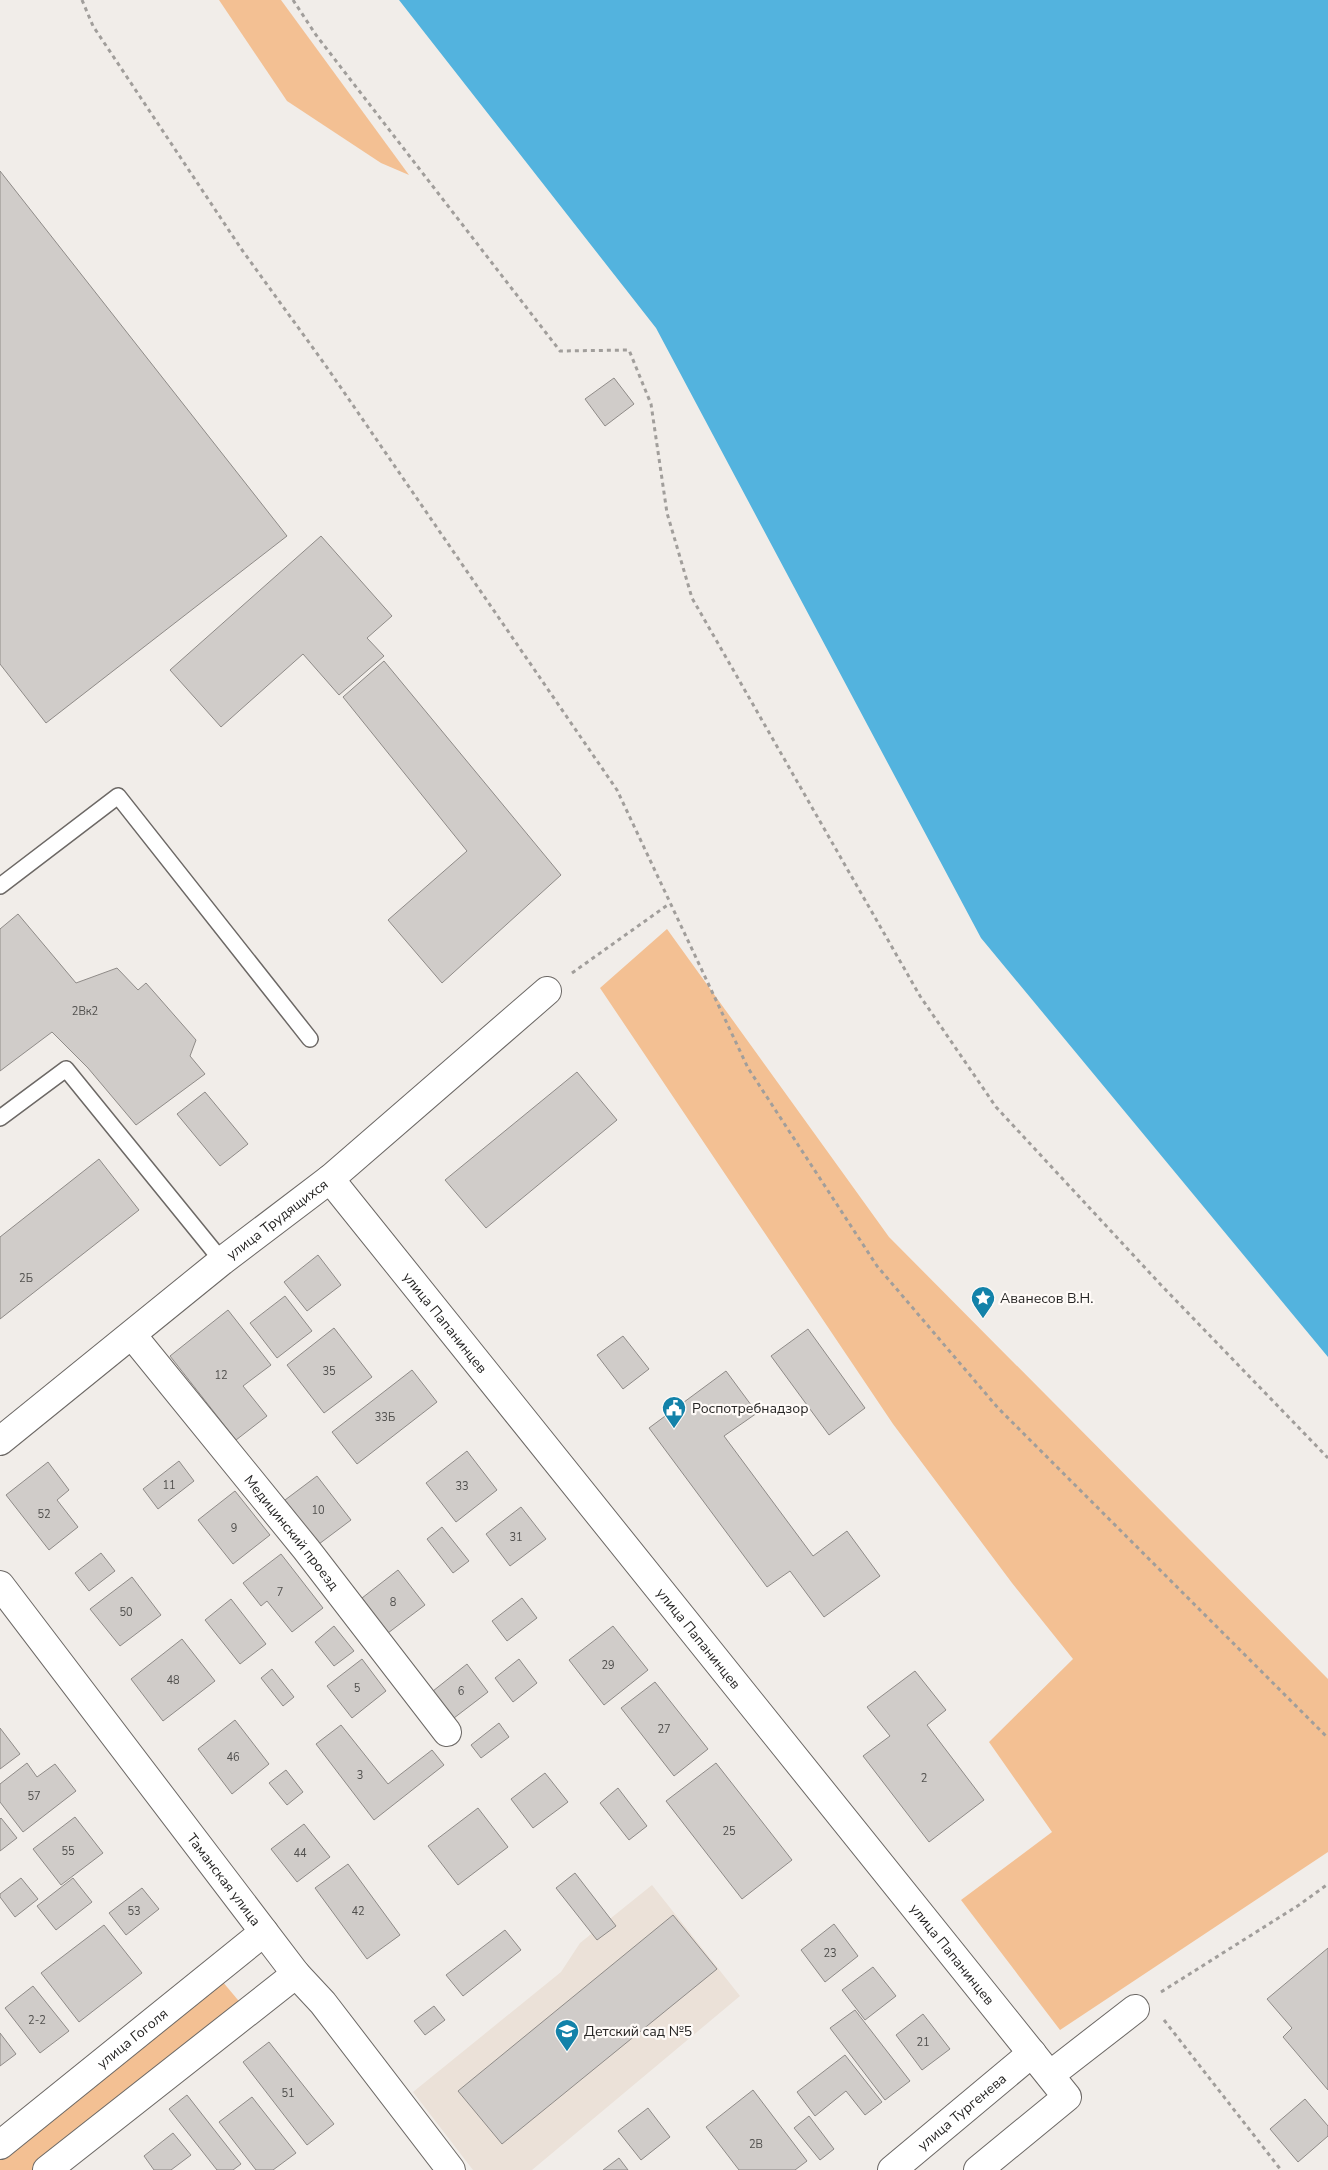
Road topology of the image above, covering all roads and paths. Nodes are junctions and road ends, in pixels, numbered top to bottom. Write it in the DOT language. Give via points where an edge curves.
graph roads {
  1 [pos="82,0"];
  2 [pos="293,0"];
  3 [pos="0,886"];
  4 [pos="669,904"];
  5 [pos="548,991"];
  6 [pos="310,1039"];
  7 [pos="0,1118"];
  8 [pos="330,1179"];
  9 [pos="222,1261"];
  10 [pos="132,1335"];
  11 [pos="0,1441"];
  12 [pos="1328,1458"];
  13 [pos="0,1586"];
  14 [pos="447,1732"];
  15 [pos="1328,1738"];
  16 [pos="1328,1884"];
  17 [pos="264,1932"];
  18 [pos="296,1974"];
  19 [pos="1142,2004"];
  20 [pos="1032,2054"];
  21 [pos="1050,2075"];
  22 [pos="0,2145"];
  23 [pos="47,2170"];
  24 [pos="451,2170"];
  25 [pos="892,2170"];
  26 [pos="978,2170"];
  27 [pos="1280,2170"];
  1 -- 4 [label="path" via="94,26 242,250 326,366 616,790"];
  2 -- 12 [label="path" via="316,35 560,351 629,350 651,404 667,513 692,598 920,996 996,1107"];
  3 -- 6 [label="lane" via="118,796"];
  4 -- 5 [label="path"];
  4 -- 15 [label="path" via="748,1068 877,1266 998,1408"];
  5 -- 8 [label="street, улица Трудящихся"];
  7 -- 9 [label="lane" via="66,1069"];
  8 -- 9 [label="street, улица Трудящихся"];
  8 -- 20 [label="street, улица Папанинцев"];
  9 -- 10 [label="street, улица Трудящихся"];
  10 -- 11 [label="street, улица Трудящихся"];
  10 -- 14 [label="street, Медицинский проезд" via="306,1549"];
  13 -- 17 [label="street, Таманская улица"];
  16 -- 19 [label="path"];
  17 -- 18 [label="street, Таманская улица"];
  17 -- 22 [label="street, улица Гоголя"];
  18 -- 23 [label="street"];
  18 -- 24 [label="street, Таманская улица" via="323,2003"];
  19 -- 21 [label="street"];
  19 -- 27 [label="path"];
  20 -- 21 [label="street, улица Папанинцев"];
  20 -- 25 [label="street, улица Тургенева"];
  21 -- 26 [label="street, улица Папанинцев" via="1067,2097"];
}
